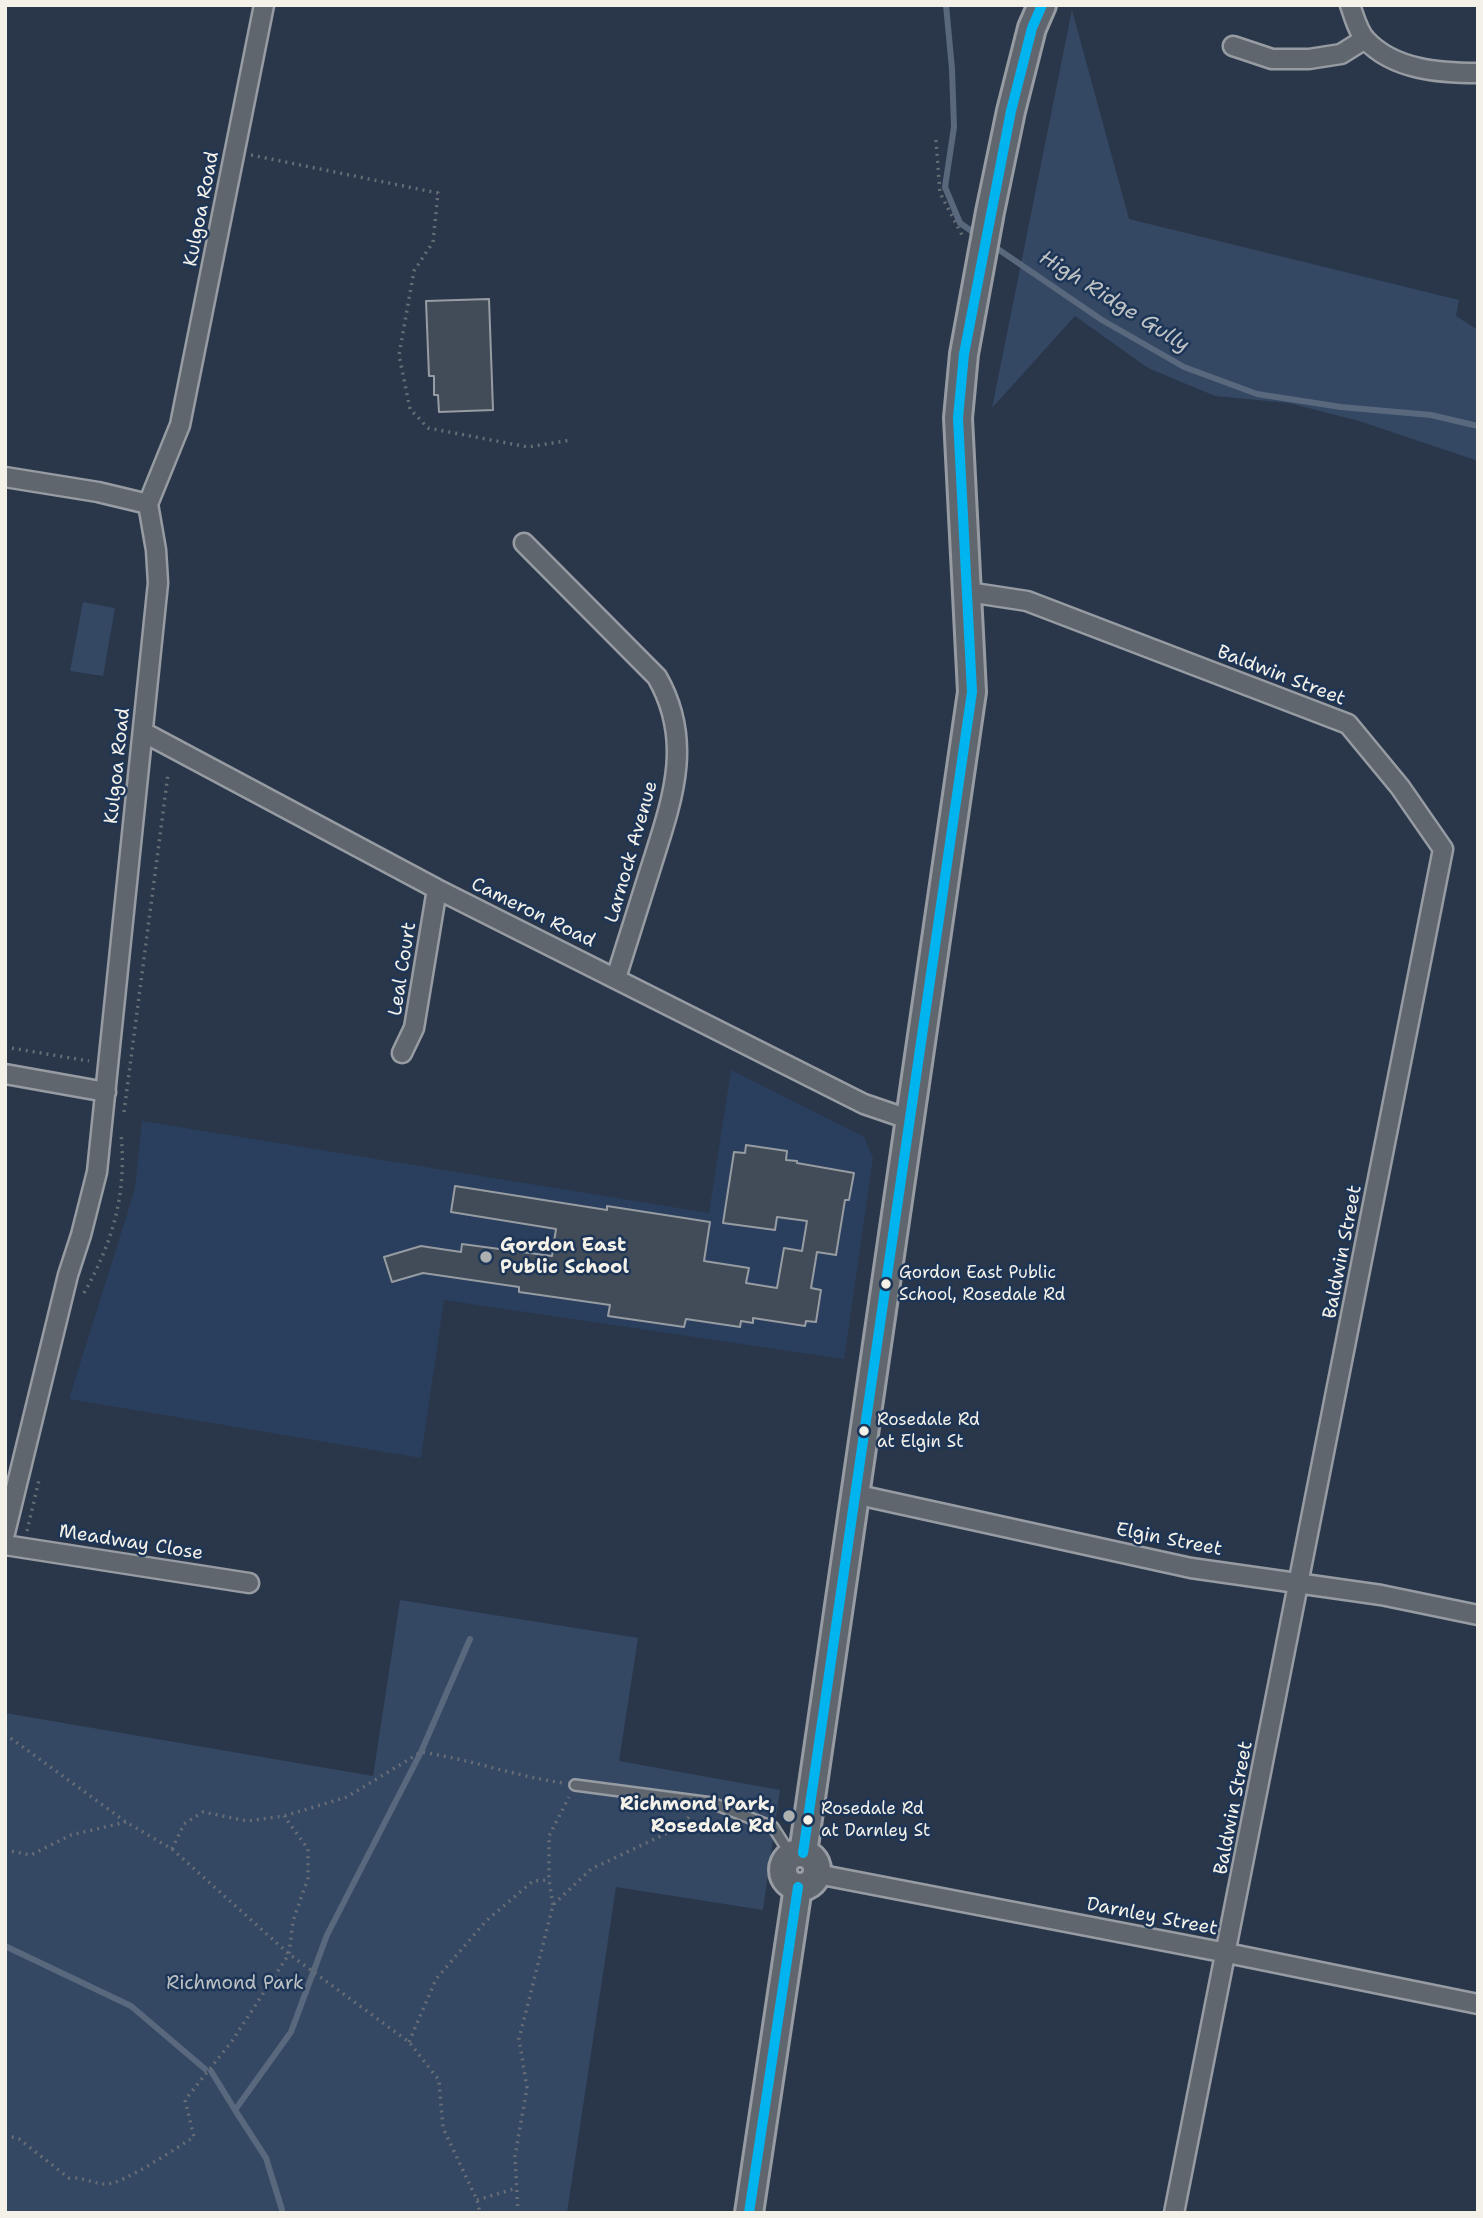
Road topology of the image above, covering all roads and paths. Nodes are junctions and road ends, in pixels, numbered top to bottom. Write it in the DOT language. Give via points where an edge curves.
graph roads {
  1 [pos="264,5"];
  2 [pos="1042,5"];
  3 [pos="1350,5"];
  4 [pos="1365,39"];
  5 [pos="1233,46"];
  6 [pos="1478,73"];
  7 [pos="936,140"];
  8 [pos="235,152"];
  9 [pos="963,237"];
  10 [pos="571,440"];
  11 [pos="5,477"];
  12 [pos="148,504"];
  13 [pos="524,542"];
  14 [pos="968,592"];
  15 [pos="143,732"];
  16 [pos="437,889"];
  17 [pos="616,978"];
  18 [pos="5,1047"];
  19 [pos="402,1053"];
  20 [pos="96,1062"];
  21 [pos="5,1074"];
  22 [pos="107,1092"];
  23 [pos="911,1120"];
  24 [pos="12,1485"];
  25 [pos="855,1494"];
  26 [pos="5,1533"];
  27 [pos="5,1545"];
  28 [pos="250,1583"];
  29 [pos="1299,1583"];
  30 [pos="1478,1615"];
  31 [pos="5,1734"];
  32 [pos="575,1785"];
  33 [pos="705,1801"];
  34 [pos="284,1816"];
  35 [pos="126,1822"];
  36 [pos="172,1849"];
  37 [pos="5,1850"];
  38 [pos="802,1867"];
  39 [pos="549,1880"];
  40 [pos="552,1905"];
  41 [pos="1227,1953"];
  42 [pos="289,1954"];
  43 [pos="1478,2004"];
  44 [pos="409,2042"];
  45 [pos="5,2135"];
  46 [pos="517,2188"];
  47 [pos="477,2200"];
  48 [pos="480,2213"];
  49 [pos="519,2213"];
  50 [pos="749,2213"];
  51 [pos="1174,2213"];
  1 -- 8 [label="street, Kulgoa Road"];
  2 -- 14 [label="street" via="1020,71 964,354 958,418"];
  3 -- 4 [label="street"];
  4 -- 5 [label="street" via="1341,54 1309,59 1272,59"];
  4 -- 6 [label="street" via="1390,57 1419,68"];
  7 -- 9 [label="path" via="940,193"];
  8 -- 10 [label="path" via="438,193 433,243 414,271 399,355 410,409 428,428 528,447"];
  8 -- 12 [label="street, Kulgoa Road" via="180,425"];
  11 -- 12 [label="street"];
  12 -- 15 [label="street, Kulgoa Road" via="158,583"];
  13 -- 17 [label="street, Larnock Avenue" via="657,677 675,720 674,793"];
  14 -- 23 [label="street" via="970,712"];
  14 -- 29 [label="street, Baldwin Street" via="1027,601 1348,724 1443,849"];
  15 -- 16 [label="street, Cameron Road"];
  15 -- 22 [label="street, Kulgoa Road"];
  16 -- 17 [label="street, Cameron Road"];
  16 -- 19 [label="street, Leal Court" via="414,1028"];
  17 -- 23 [label="street, Cameron Road" via="864,1104"];
  18 -- 20 [label="path"];
  21 -- 22 [label="street"];
  22 -- 24 [label="street, Kulgoa Road" via="97,1172"];
  23 -- 25 [label="street"];
  24 -- 26 [label="street, Kulgoa Road"];
  25 -- 29 [label="street, Elgin Street" via="1191,1567"];
  25 -- 38 [label="street"];
  27 -- 28 [label="street, Meadway Close"];
  29 -- 30 [label="street, Elgin Street"];
  29 -- 41 [label="street, Baldwin Street"];
  31 -- 35 [label="path"];
  32 -- 33 [label="lane"];
  32 -- 34 [label="path" via="421,1752 347,1797"];
  32 -- 39 [label="path" via="550,1836"];
  33 -- 38 [label="lane" via="773,1827"];
  33 -- 40 [label="path" via="677,1829 590,1869"];
  34 -- 36 [label="path" via="247,1821 203,1812 184,1824"];
  34 -- 42 [label="path" via="308,1849 308,1878 293,1921"];
  35 -- 36 [label="path"];
  35 -- 37 [label="path" via="71,1835 31,1855"];
  36 -- 42 [label="path"];
  38 -- 41 [label="street, Darnley Street"];
  38 -- 50 [label="street"];
  39 -- 40 [label="path"];
  39 -- 44 [label="path" via="533,1881 486,1921 436,1979"];
  40 -- 46 [label="path" via="519,2039 527,2088 515,2155"];
  41 -- 43 [label="street, Darnley Street"];
  41 -- 51 [label="street, Baldwin Street"];
  42 -- 44 [label="path"];
  42 -- 45 [label="path" via="232,2041 185,2100 194,2137 107,2185 69,2178 19,2139"];
  44 -- 47 [label="path" via="439,2080 443,2128"];
  46 -- 47 [label="path"];
  46 -- 49 [label="path"];
  47 -- 48 [label="path"];
}
